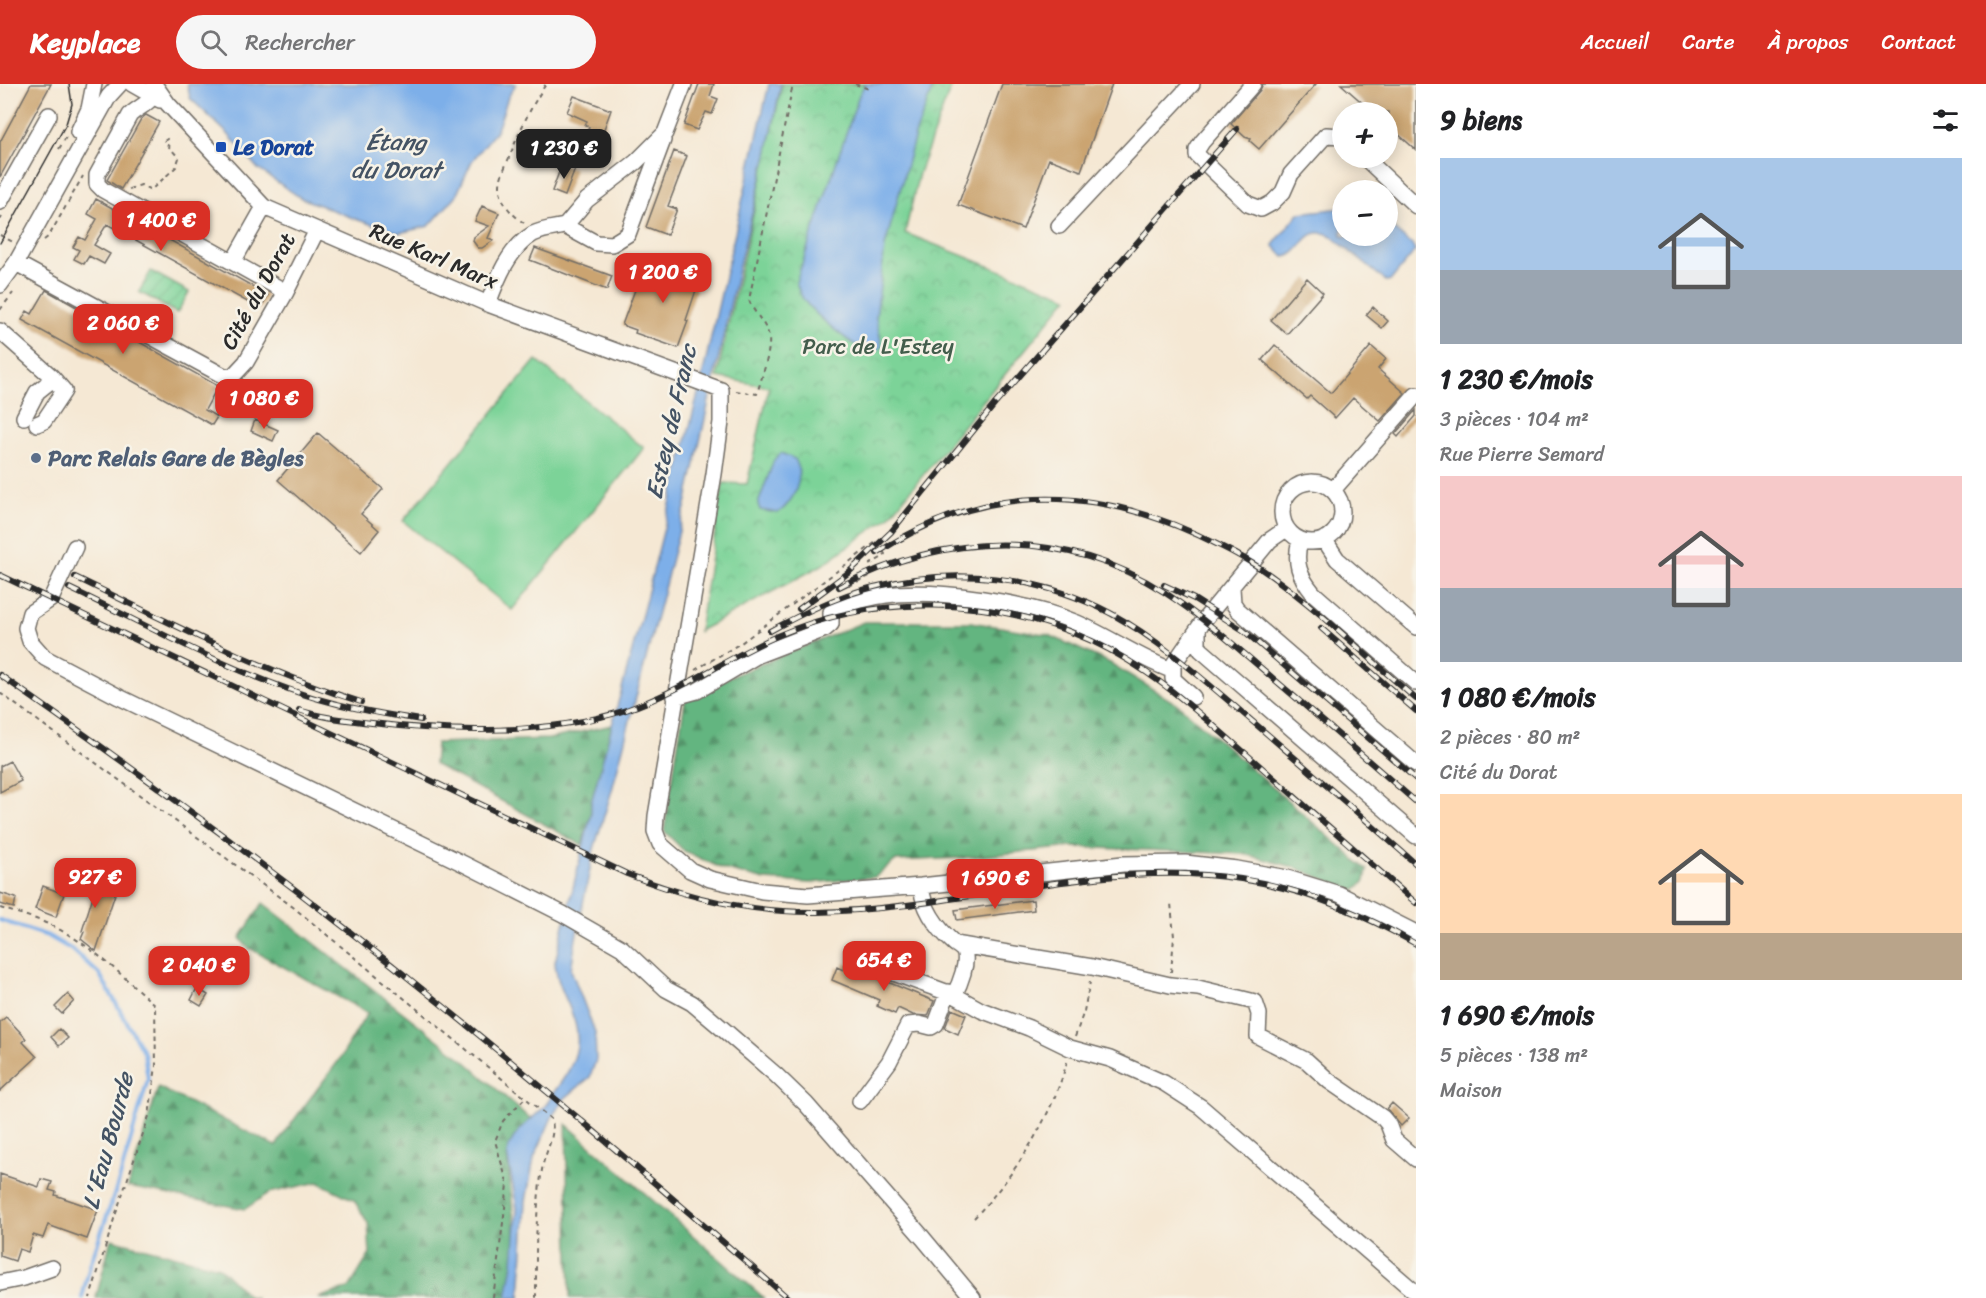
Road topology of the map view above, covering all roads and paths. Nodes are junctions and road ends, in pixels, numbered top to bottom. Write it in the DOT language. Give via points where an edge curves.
graph roads {
  1 [pos="94,84"];
  2 [pos="120,84"];
  3 [pos="132,84"];
  4 [pos="546,84"];
  5 [pos="684,84"];
  6 [pos="793,84"];
  7 [pos="855,84"];
  8 [pos="1192,84"];
  9 [pos="1253,84"];
  10 [pos="869,89"];
  11 [pos="154,90"];
  12 [pos="49,115"];
  13 [pos="665,133"];
  14 [pos="1332,135"];
  15 [pos="170,137"];
  16 [pos="1376,168"];
  17 [pos="116,198"];
  18 [pos="1416,206"];
  19 [pos="264,207"];
  20 [pos="1,213"];
  21 [pos="565,226"];
  22 [pos="1059,226"];
  23 [pos="317,230"];
  24 [pos="534,234"];
  25 [pos="233,262"];
  26 [pos="16,263"];
  27 [pos="0,268"];
  28 [pos="0,285"];
  29 [pos="286,292"];
  30 [pos="488,304"];
  31 [pos="0,331"];
  32 [pos="49,380"];
  33 [pos="717,388"];
  34 [pos="1416,395"];
  35 [pos="1333,490"];
  36 [pos="1286,529"];
  37 [pos="1324,539"];
  38 [pos="1300,540"];
  39 [pos="75,547"];
  40 [pos="1232,588"];
  41 [pos="856,602"];
  42 [pos="1416,627"];
  43 [pos="1198,631"];
  44 [pos="1172,670"];
  45 [pos="679,678"];
  46 [pos="1416,683"];
  47 [pos="0,693"];
  48 [pos="675,697"];
  49 [pos="1193,697"];
  50 [pos="1416,764"];
  51 [pos="1416,836"];
  52 [pos="921,886"];
  53 [pos="1171,903"];
  54 [pos="0,908"];
  55 [pos="1416,933"];
  56 [pos="955,944"];
  57 [pos="861,961"];
  58 [pos="1092,967"];
  59 [pos="1170,984"];
  60 [pos="951,993"];
  61 [pos="1071,1048"];
  62 [pos="525,1098"];
  63 [pos="860,1101"];
  64 [pos="1416,1159"];
  65 [pos="974,1218"];
  66 [pos="52,1268"];
  67 [pos="0,1283"];
  68 [pos="1416,1293"];
  69 [pos="90,1298"];
  70 [pos="493,1298"];
  71 [pos="536,1298"];
  72 [pos="973,1298"];
  1 -- 27 [label="street" via="79,131"];
  2 -- 26 [label="street" via="109,96"];
  3 -- 11 [label="street, Rue Karl Marx"];
  4 -- 24 [label="path" via="528,111 500,186 505,204"];
  5 -- 13 [label="street"];
  6 -- 33 [label="path" via="749,300 769,339 757,394"];
  7 -- 10 [label="path"];
  8 -- 22 [label="street"];
  9 -- 14 [label="street" via="1197,150 1197,156 1248,204 1262,209 1272,203 1283,192 1291,174 1326,135"];
  11 -- 17 [label="street" via="146,104 130,115 97,175 97,184"];
  11 -- 19 [label="street, Rue Karl Marx"];
  12 -- 20 [label="street"];
  13 -- 21 [label="street" via="636,162 587,200"];
  13 -- 21 [label="street" via="628,234 612,244 596,243"];
  15 -- 17 [label="path" via="164,141 179,158 176,167 151,190 131,188"];
  16 -- 18 [label="street"];
  17 -- 25 [label="street"];
  19 -- 23 [label="street, Rue Karl Marx"];
  19 -- 25 [label="street"];
  21 -- 24 [label="street"];
  23 -- 29 [label="street, Cité du Dorat"];
  23 -- 30 [label="street, Rue Karl Marx"];
  24 -- 30 [label="street" via="510,258 497,278"];
  25 -- 29 [label="street"];
  26 -- 28 [label="street"];
  26 -- 29 [label="street, Cité du Dorat" via="232,377 246,362"];
  30 -- 33 [label="street, Rue Karl Marx"];
  31 -- 32 [label="street"];
  32 -- 32 [label="street" via="37,392 31,420 44,421 64,391"];
  33 -- 45 [label="street" via="721,422"];
  34 -- 35 [label="street"];
  35 -- 36 [label="street" via="1325,484 1296,485 1283,500 1282,520"];
  35 -- 37 [label="street" via="1342,507 1342,517 1332,534"];
  36 -- 38 [label="street"];
  36 -- 40 [label="street" via="1270,540"];
  37 -- 38 [label="street"];
  37 -- 42 [label="street" via="1337,559"];
  38 -- 46 [label="street" via="1297,565 1304,582"];
  39 -- 72 [label="street" via="51,599 30,613 26,628 30,641 45,658 464,864 622,948 666,989 724,1030 806,1104"];
  40 -- 43 [label="street"];
  40 -- 50 [label="street" via="1237,609"];
  41 -- 44 [label="street" via="887,594 920,594 1023,606 1074,622"];
  41 -- 45 [label="path" via="850,585 872,575 868,566 885,554 876,542 741,642"];
  41 -- 48 [label="street" via="833,609 831,624 825,629 758,654 697,691"];
  43 -- 44 [label="street"];
  43 -- 51 [label="street" via="1201,650"];
  44 -- 49 [label="street" via="1173,679"];
  45 -- 48 [label="street"];
  47 -- 62 [label="path" via="293,907"];
  48 -- 52 [label="street" via="655,831 660,844 674,858 710,879 762,891 808,895"];
  52 -- 55 [label="street" via="1123,864 1185,863 1287,878 1340,894"];
  52 -- 56 [label="street" via="926,908"];
  53 -- 59 [label="path" via="1174,937"];
  54 -- 69 [label="path" via="47,923 75,938 155,1005 156,1066 149,1116"];
  56 -- 58 [label="street"];
  56 -- 60 [label="street" via="965,956 961,980"];
  57 -- 60 [label="street"];
  58 -- 59 [label="street"];
  58 -- 61 [label="path" via="1084,1011"];
  59 -- 64 [label="street" via="1255,1002 1258,1036 1307,1061 1383,1118 1394,1140"];
  60 -- 61 [label="street"];
  60 -- 63 [label="street" via="936,1024 908,1025 889,1062"];
  61 -- 65 [label="path" via="1061,1081 1036,1135 1008,1179"];
  61 -- 68 [label="street" via="1110,1059 1164,1083 1201,1107"];
  62 -- 70 [label="path" via="504,1121 495,1141 508,1185"];
  62 -- 71 [label="path" via="553,1122 540,1188"];
  66 -- 67 [label="street"];
}
